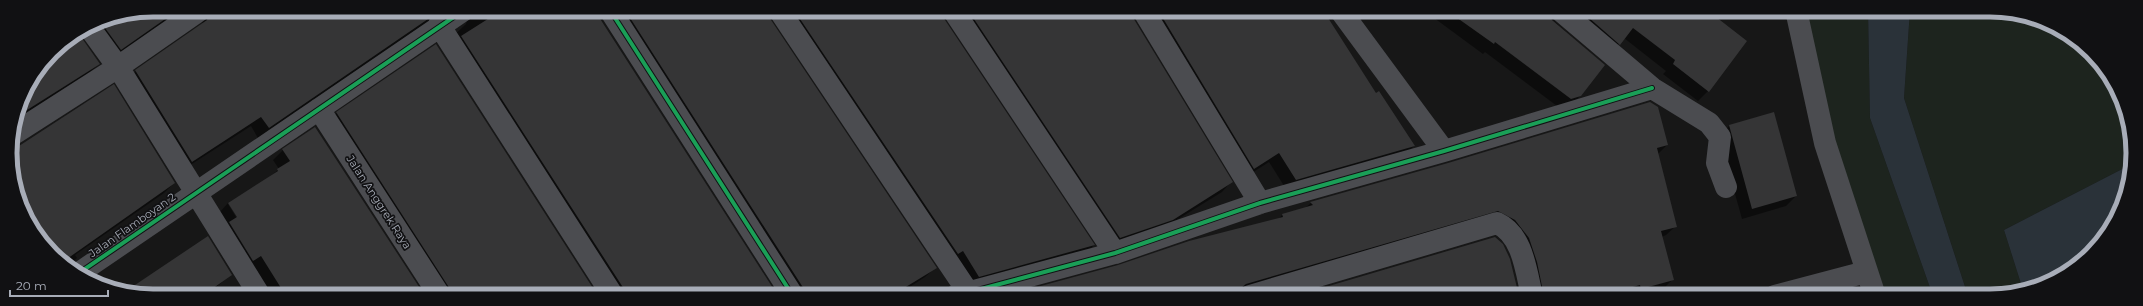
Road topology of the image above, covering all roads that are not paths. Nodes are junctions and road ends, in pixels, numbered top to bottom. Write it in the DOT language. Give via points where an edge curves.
graph roads {
  1 [pos="190,17"];
  2 [pos="452,17"];
  3 [pos="614,17"];
  4 [pos="783,17"];
  5 [pos="958,17"];
  6 [pos="1147,17"];
  7 [pos="1345,17"];
  8 [pos="1568,17"];
  9 [pos="1798,17"];
  10 [pos="439,25"];
  11 [pos="92,31"];
  12 [pos="118,67"];
  13 [pos="1652,88"];
  14 [pos="318,109"];
  15 [pos="19,130"];
  16 [pos="1444,151"];
  17 [pos="1726,187"];
  18 [pos="195,192"];
  19 [pos="1260,203"];
  20 [pos="1115,253"];
  21 [pos="83,270"];
  22 [pos="1866,272"];
  23 [pos="256,289"];
  24 [pos="435,289"];
  25 [pos="609,289"];
  26 [pos="789,289"];
  27 [pos="958,289"];
  28 [pos="980,289"];
  29 [pos="1274,289"];
  30 [pos="1530,289"];
  31 [pos="1802,289"];
  32 [pos="1873,289"];
  1 -- 12 [label="street"];
  2 -- 10 [label="street, Jalan Flamboyan 2"];
  3 -- 26 [label="street"];
  4 -- 27 [label="street"];
  5 -- 20 [label="street"];
  6 -- 19 [label="street"];
  7 -- 16 [label="street"];
  8 -- 13 [label="street"];
  9 -- 22 [label="street" via="1825,143"];
  10 -- 14 [label="street, Jalan Flamboyan 2"];
  10 -- 25 [label="street"];
  11 -- 12 [label="street"];
  12 -- 15 [label="street"];
  12 -- 18 [label="street"];
  13 -- 16 [label="street"];
  13 -- 17 [label="street" via="1709,123 1720,137 1717,163"];
  14 -- 18 [label="street, Jalan Flamboyan 2"];
  14 -- 24 [label="street, Jalan Anggrek Raya"];
  16 -- 19 [label="street"];
  18 -- 21 [label="street, Jalan Flamboyan 2"];
  18 -- 23 [label="street"];
  19 -- 20 [label="street"];
  20 -- 28 [label="street"];
  22 -- 31 [label="street"];
  22 -- 32 [label="street"];
  29 -- 30 [label="street" via="1497,223 1512,233 1518,244"];
}
